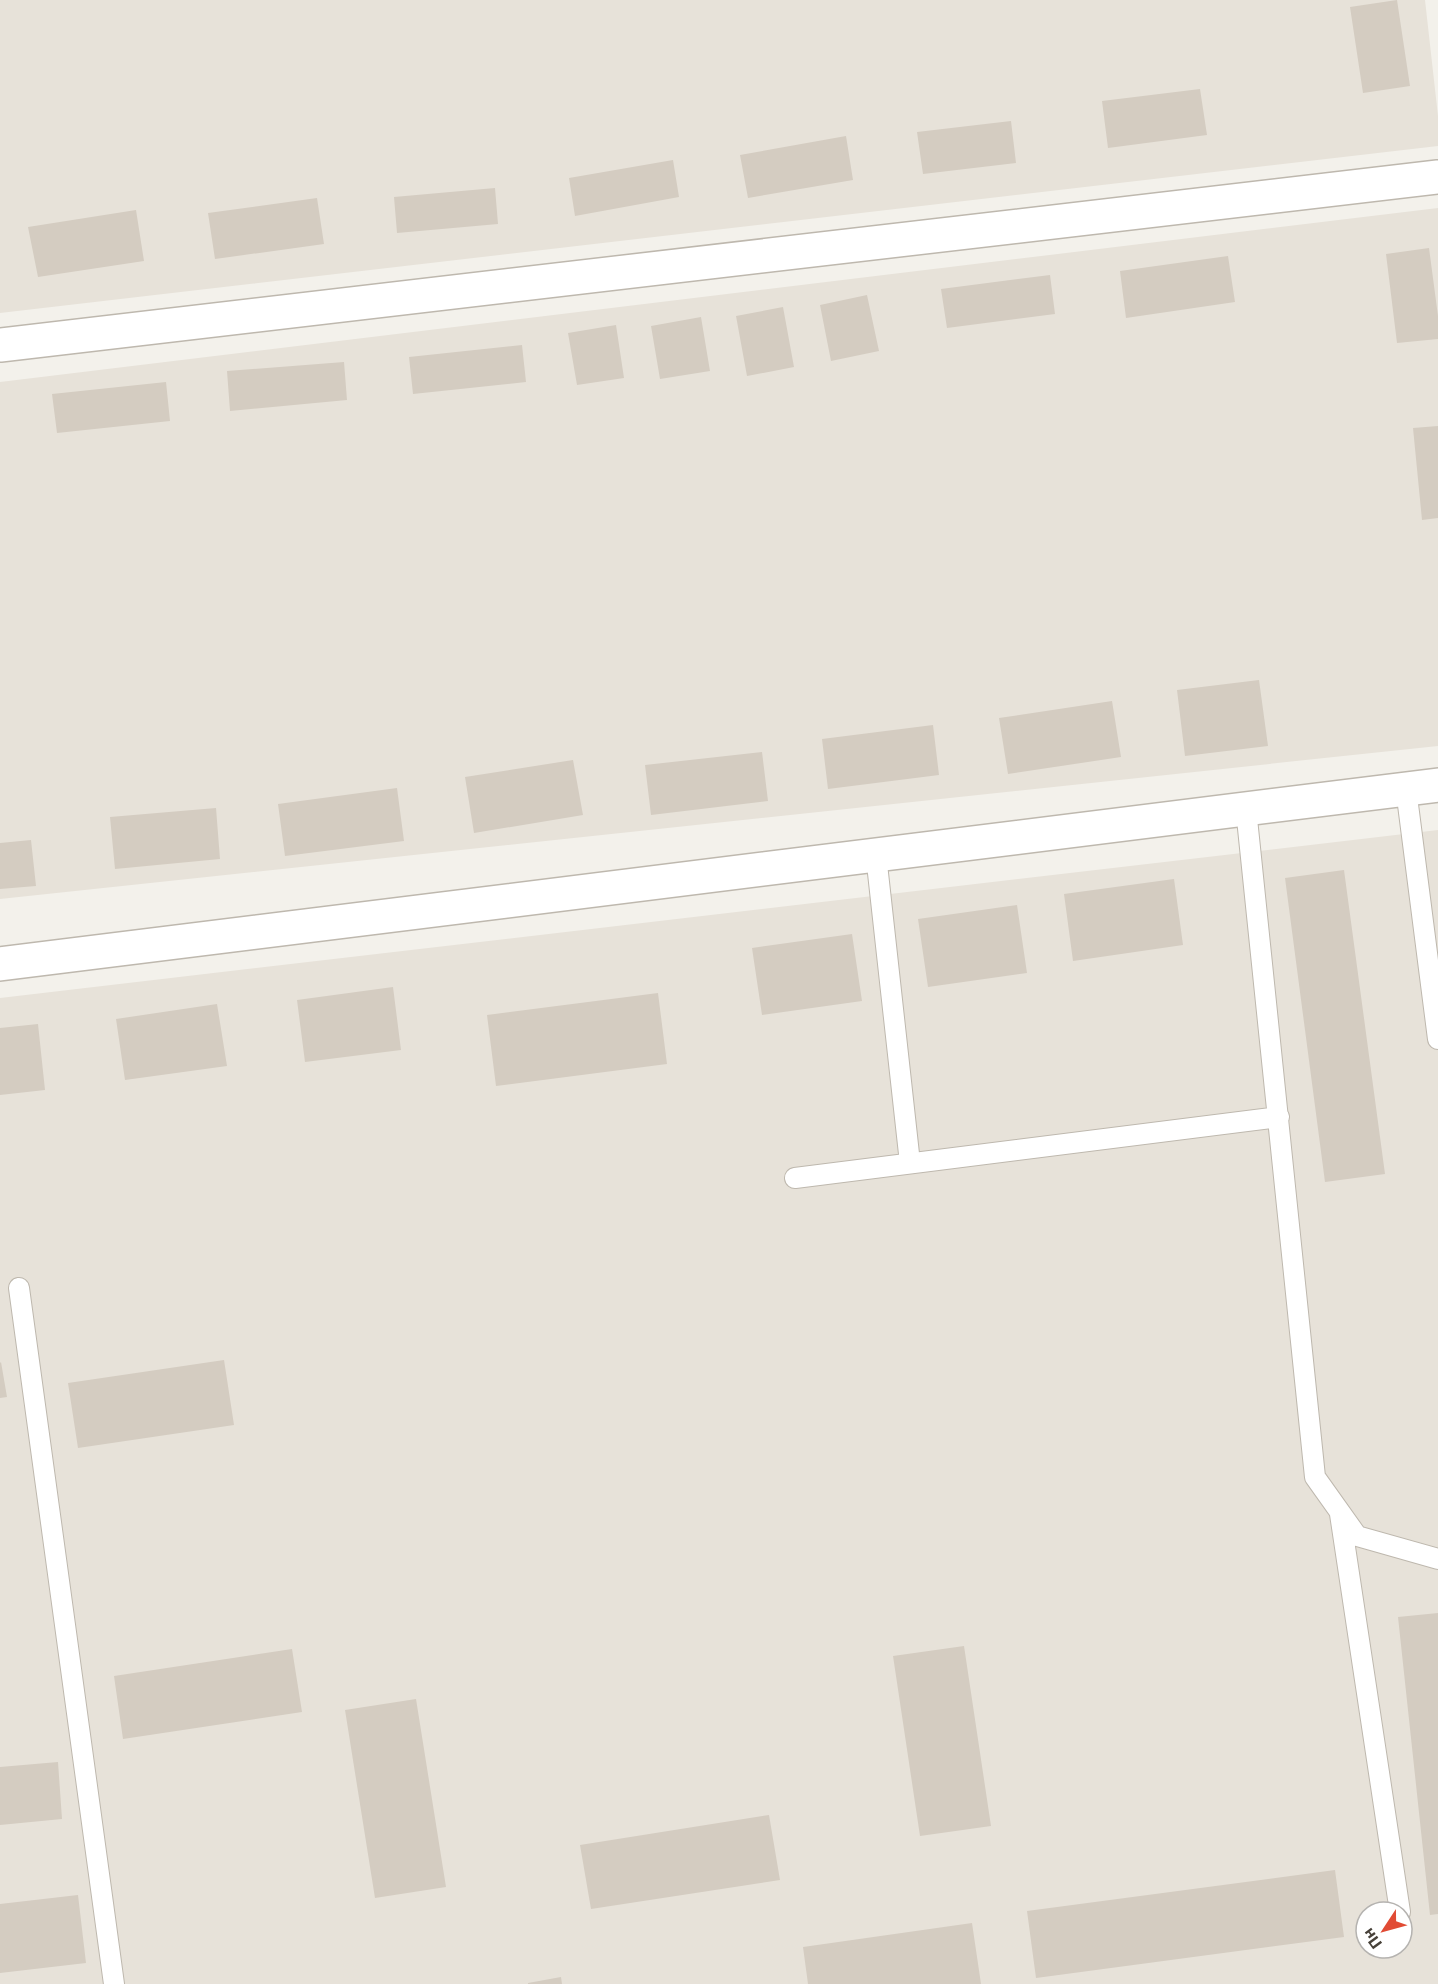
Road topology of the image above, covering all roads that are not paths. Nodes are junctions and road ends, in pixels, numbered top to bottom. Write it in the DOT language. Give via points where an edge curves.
graph roads {
  1 [pos="1438,177"];
  2 [pos="0,345"];
  3 [pos="1438,785"];
  4 [pos="1406,789"];
  5 [pos="1246,809"];
  6 [pos="876,855"];
  7 [pos="0,964"];
  8 [pos="1438,1040"];
  9 [pos="1279,1117"];
  10 [pos="909,1163"];
  11 [pos="795,1178"];
  12 [pos="19,1288"];
  13 [pos="1340,1511"];
  14 [pos="1438,1559"];
  15 [pos="1398,1900"];
  16 [pos="114,1984"];
  1 -- 2 [label="street"];
  3 -- 4 [label="street"];
  4 -- 5 [label="street"];
  4 -- 8 [label="lane"];
  5 -- 6 [label="street"];
  5 -- 9 [label="lane"];
  6 -- 7 [label="street"];
  6 -- 10 [label="lane"];
  9 -- 10 [label="lane"];
  9 -- 13 [label="lane" via="1315,1477"];
  10 -- 11 [label="lane"];
  12 -- 16 [label="lane"];
  13 -- 14 [label="lane" via="1358,1536"];
  13 -- 15 [label="lane"];
}
